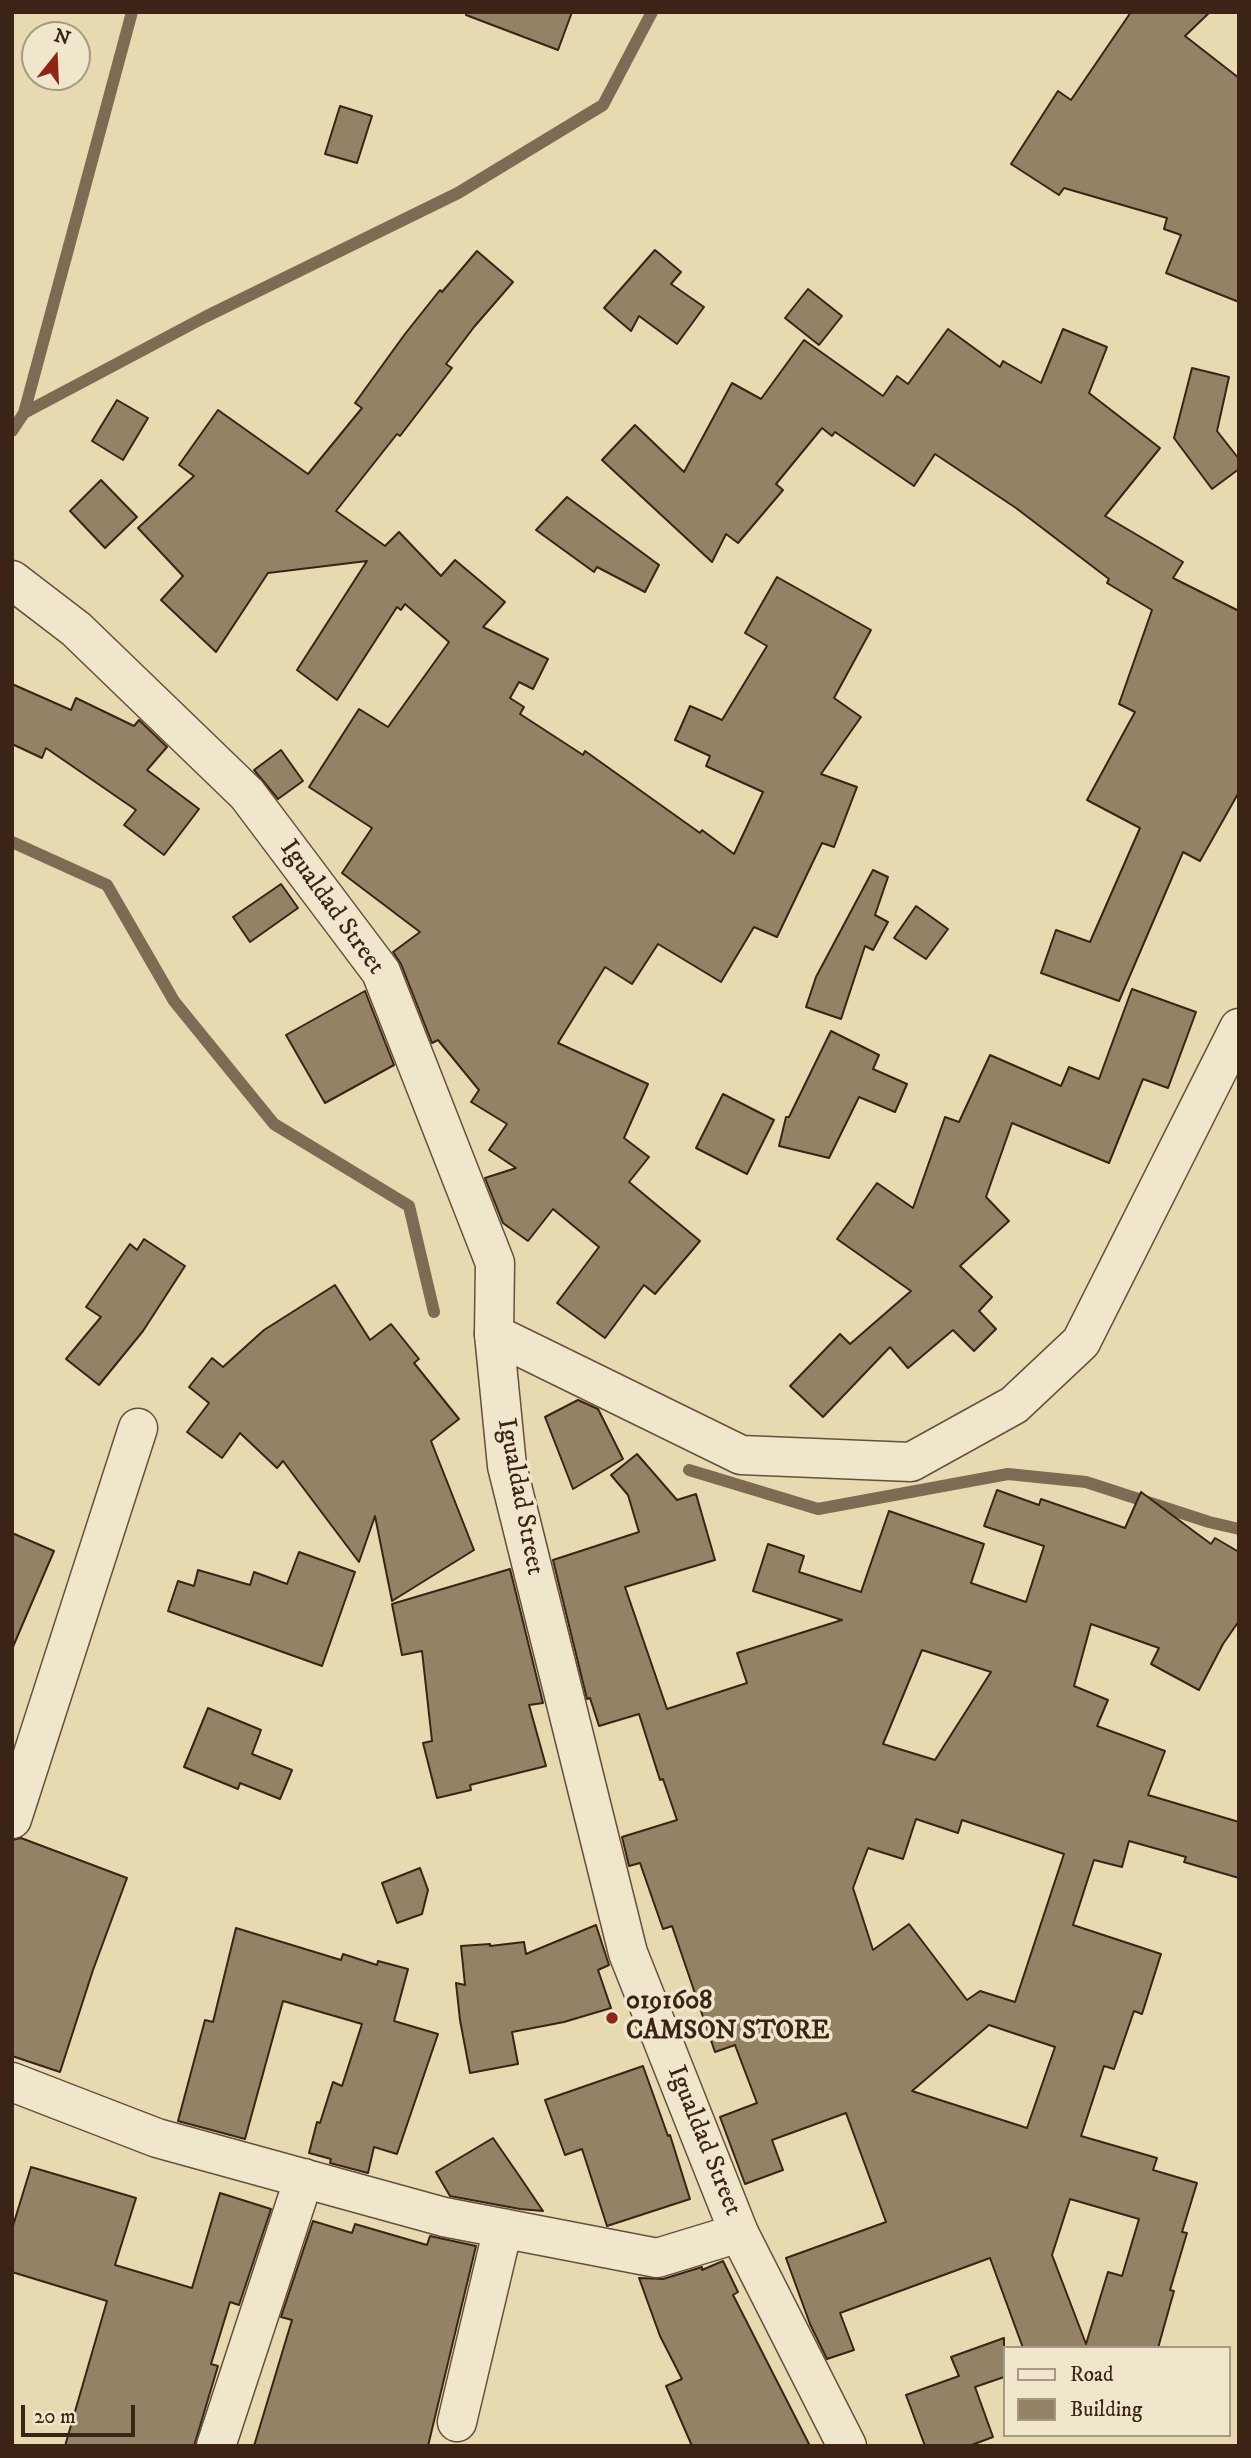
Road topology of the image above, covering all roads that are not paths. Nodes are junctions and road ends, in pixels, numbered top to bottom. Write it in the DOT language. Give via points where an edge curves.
graph roads {
  1 [pos="12,580"];
  2 [pos="1239,1028"];
  3 [pos="494,1334"];
  4 [pos="138,1428"];
  5 [pos="12,1819"];
  6 [pos="12,2082"];
  7 [pos="304,2178"];
  8 [pos="503,2228"];
  9 [pos="740,2233"];
  10 [pos="457,2422"];
  11 [pos="216,2446"];
  12 [pos="847,2446"];
  1 -- 3 [label="street, Igualdad Street" via="76,629 247,794 381,972 495,1263"];
  2 -- 3 [label="street" via="1081,1342 1014,1405 911,1462 741,1455"];
  3 -- 9 [label="street, Igualdad Street" via="507,1466 628,1953"];
  4 -- 5 [label="street"];
  6 -- 7 [label="street" via="157,2138"];
  7 -- 8 [label="street" via="444,2217"];
  7 -- 11 [label="street"];
  8 -- 9 [label="street" via="657,2258"];
  8 -- 10 [label="street"];
  9 -- 12 [label="street, Igualdad Street"];
}
